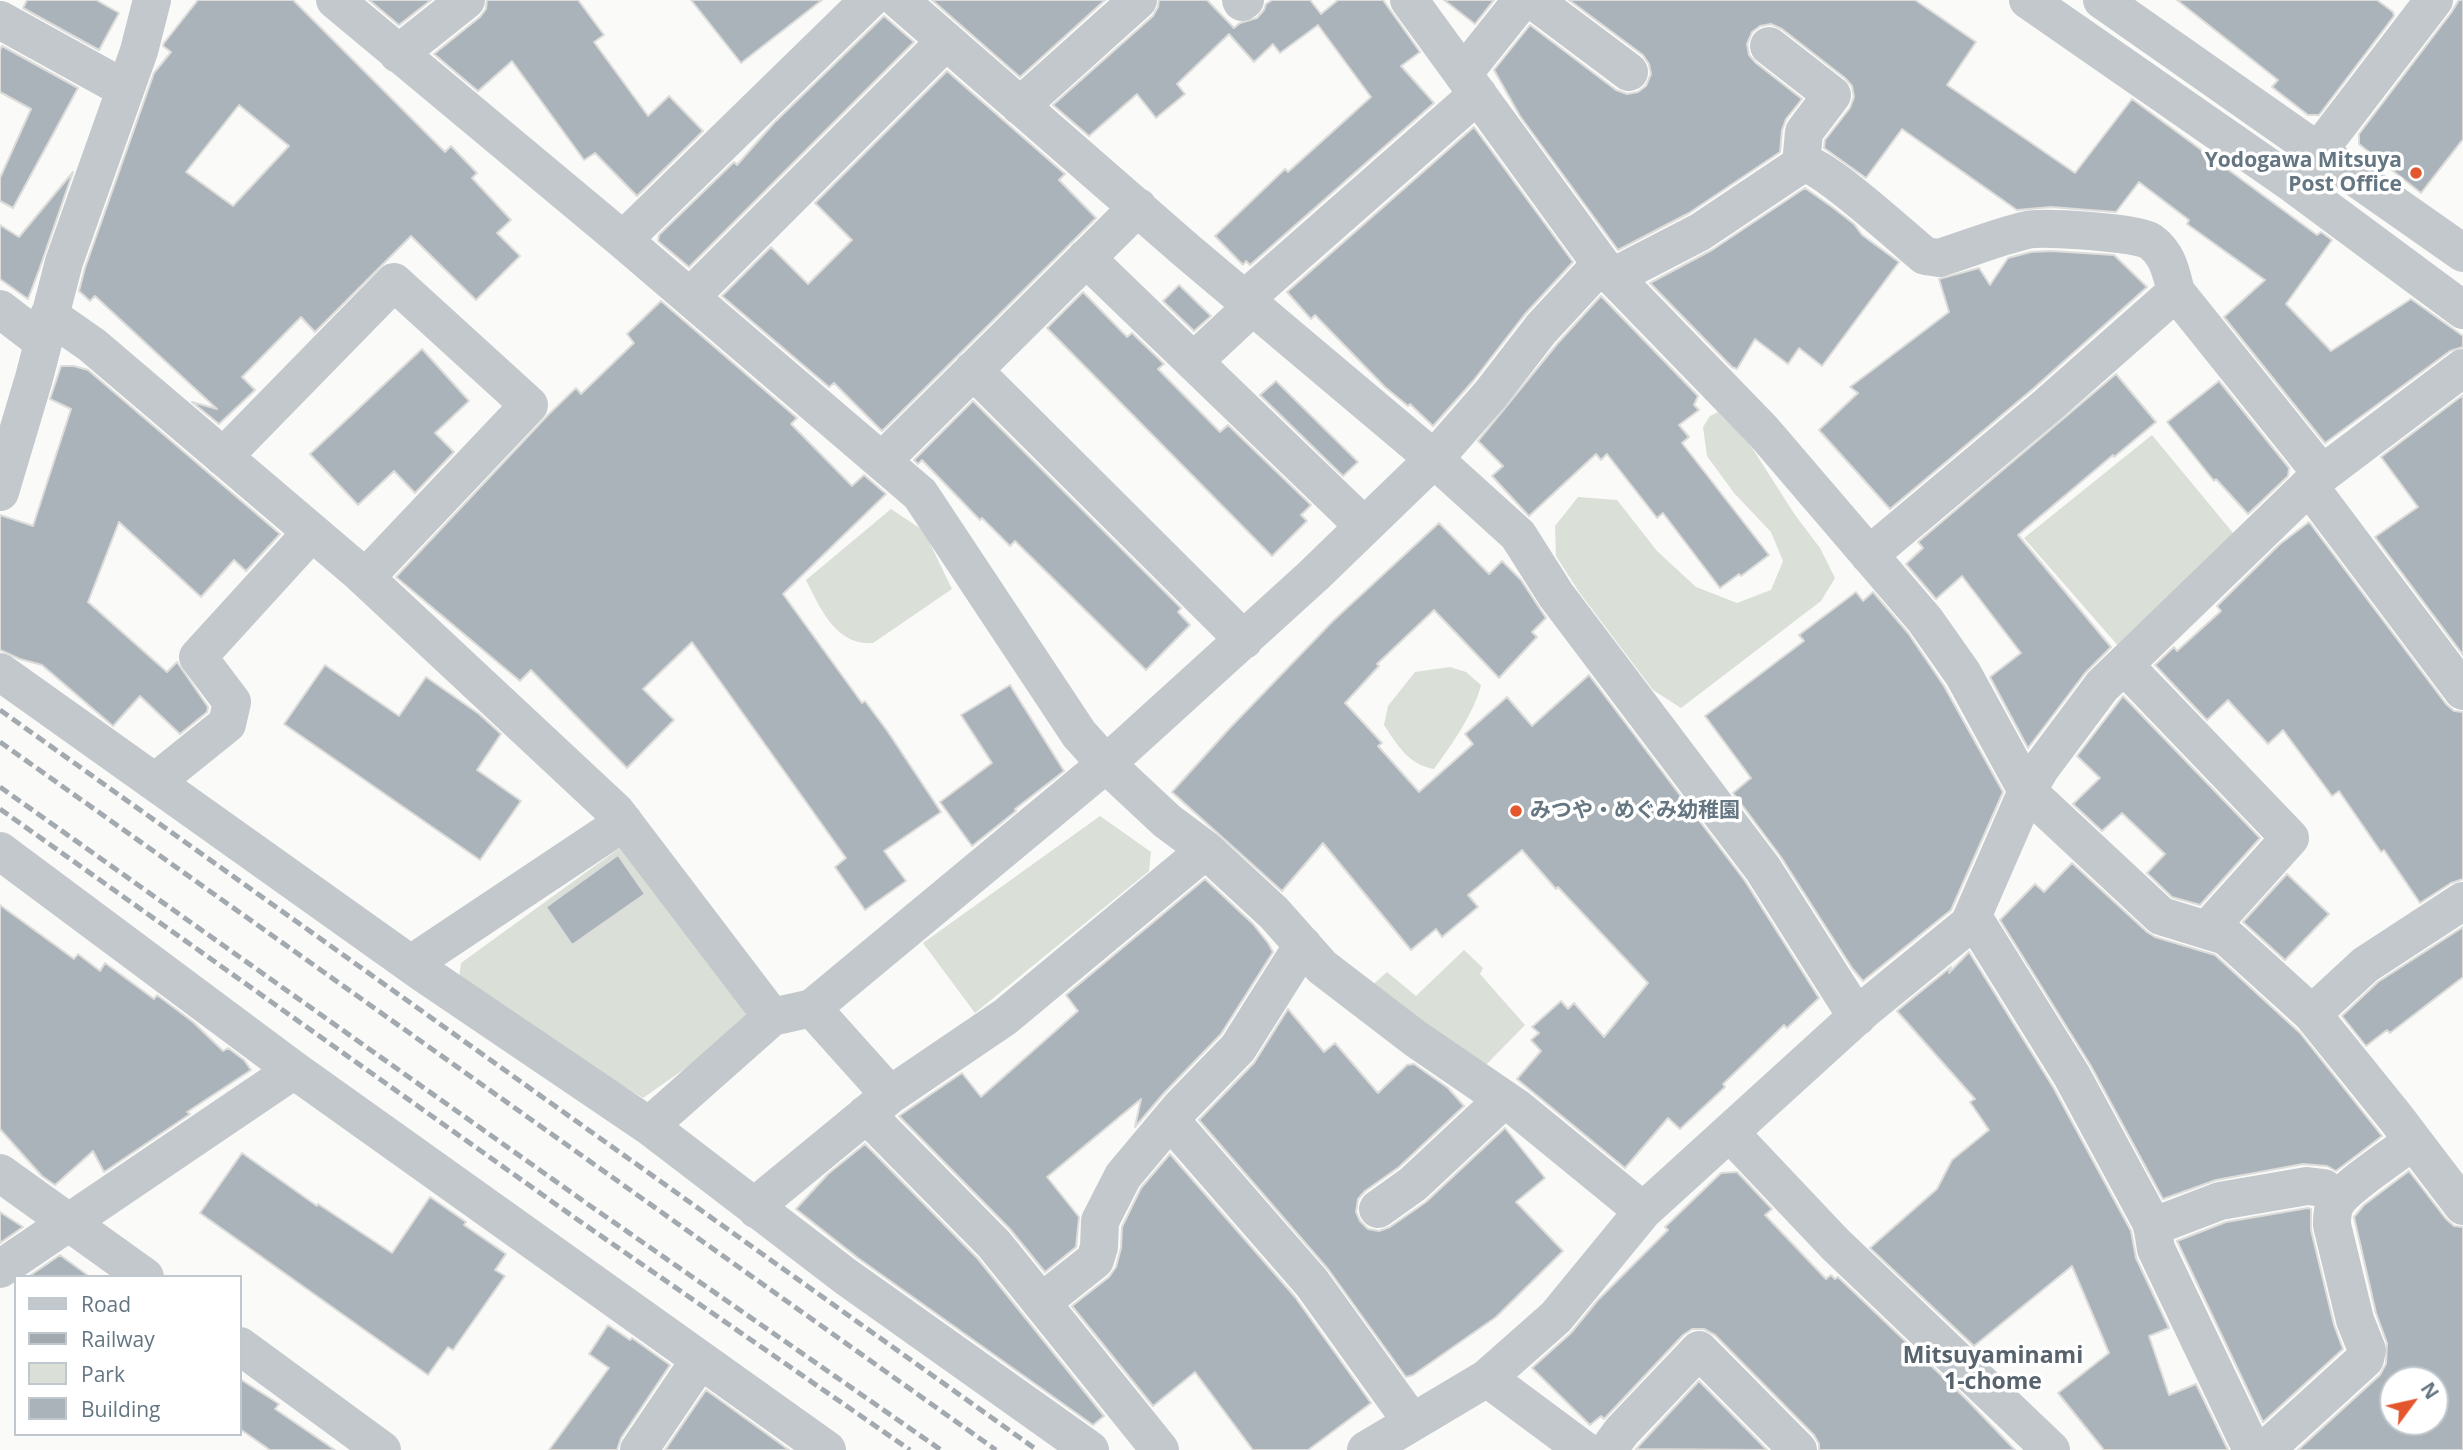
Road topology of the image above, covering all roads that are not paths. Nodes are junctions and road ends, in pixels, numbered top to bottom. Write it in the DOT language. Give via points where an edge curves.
graph roads {
  1 [pos="152,0"];
  2 [pos="335,0"];
  3 [pos="466,0"];
  4 [pos="869,0"];
  5 [pos="899,0"];
  6 [pos="1138,0"];
  7 [pos="1409,0"];
  8 [pos="1522,0"];
  9 [pos="1533,0"];
  10 [pos="2028,0"];
  11 [pos="2102,0"];
  12 [pos="2434,0"];
  13 [pos="0,20"];
  14 [pos="946,41"];
  15 [pos="1769,46"];
  16 [pos="398,54"];
  17 [pos="1629,72"];
  18 [pos="1470,84"];
  19 [pos="125,89"];
  20 [pos="1020,106"];
  21 [pos="2318,150"];
  22 [pos="1801,165"];
  23 [pos="2294,184"];
  24 [pos="1138,207"];
  25 [pos="623,240"];
  26 [pos="2463,253"];
  27 [pos="1086,258"];
  28 [pos="1607,270"];
  29 [pos="2176,292"];
  30 [pos="690,297"];
  31 [pos="1249,302"];
  32 [pos="0,309"];
  33 [pos="2463,310"];
  34 [pos="46,328"];
  35 [pos="1194,361"];
  36 [pos="2463,368"];
  37 [pos="973,370"];
  38 [pos="223,457"];
  39 [pos="1434,458"];
  40 [pos="881,461"];
  41 [pos="2315,480"];
  42 [pos="0,492"];
  43 [pos="1364,526"];
  44 [pos="312,532"];
  45 [pos="1869,555"];
  46 [pos="365,578"];
  47 [pos="1244,640"];
  48 [pos="2124,665"];
  49 [pos="0,672"];
  50 [pos="2463,691"];
  51 [pos="1106,764"];
  52 [pos="155,782"];
  53 [pos="2027,791"];
  54 [pos="624,822"];
  55 [pos="1206,850"];
  56 [pos="0,851"];
  57 [pos="2463,901"];
  58 [pos="1973,917"];
  59 [pos="2207,930"];
  60 [pos="1303,945"];
  61 [pos="411,964"];
  62 [pos="811,1008"];
  63 [pos="2312,1014"];
  64 [pos="772,1017"];
  65 [pos="1857,1017"];
  66 [pos="294,1070"];
  67 [pos="1504,1099"];
  68 [pos="878,1104"];
  69 [pos="1170,1120"];
  70 [pos="649,1126"];
  71 [pos="1730,1133"];
  72 [pos="2413,1141"];
  73 [pos="0,1173"];
  74 [pos="2336,1201"];
  75 [pos="2463,1206"];
  76 [pos="1378,1209"];
  77 [pos="757,1210"];
  78 [pos="1643,1212"];
  79 [pos="70,1222"];
  80 [pos="2152,1227"];
  81 [pos="0,1269"];
  82 [pos="142,1275"];
  83 [pos="1042,1302"];
  84 [pos="242,1348"];
  85 [pos="700,1360"];
  86 [pos="1487,1377"];
  87 [pos="1412,1422"];
  88 [pos="366,1445"];
  89 [pos="639,1450"];
  90 [pos="827,1450"];
  91 [pos="1090,1450"];
  92 [pos="1160,1450"];
  93 [pos="1366,1450"];
  94 [pos="1584,1450"];
  95 [pos="1608,1450"];
  96 [pos="1798,1450"];
  97 [pos="2050,1450"];
  98 [pos="2252,1450"];
  99 [pos="2264,1450"];
  1 -- 19 [label="street"];
  2 -- 16 [label="street"];
  3 -- 16 [label="street"];
  4 -- 25 [label="street"];
  5 -- 14 [label="street"];
  6 -- 20 [label="street"];
  7 -- 18 [label="street"];
  8 -- 18 [label="street"];
  9 -- 17 [label="street"];
  10 -- 23 [label="street"];
  11 -- 21 [label="street"];
  12 -- 21 [label="street"];
  13 -- 19 [label="street"];
  14 -- 20 [label="street"];
  14 -- 30 [label="street"];
  15 -- 22 [label="street" via="1832,96 1804,132"];
  16 -- 25 [label="street"];
  18 -- 28 [label="street"];
  18 -- 31 [label="street"];
  19 -- 34 [label="street" via="64,262"];
  20 -- 24 [label="street"];
  21 -- 23 [label="street"];
  21 -- 26 [label="street"];
  22 -- 28 [label="street" via="1700,232"];
  22 -- 29 [label="street" via="1812,164 1925,256 1939,258 2029,229 2131,234 2148,239 2163,254 2172,269"];
  23 -- 33 [label="street"];
  24 -- 27 [label="street"];
  24 -- 31 [label="street"];
  25 -- 30 [label="street"];
  27 -- 35 [label="street"];
  27 -- 37 [label="street"];
  28 -- 39 [label="street" via="1541,329"];
  28 -- 45 [label="street" via="1763,431"];
  29 -- 41 [label="street"];
  29 -- 45 [label="street"];
  30 -- 40 [label="street"];
  31 -- 35 [label="street"];
  31 -- 39 [label="street"];
  32 -- 34 [label="street"];
  34 -- 38 [label="street" via="92,345"];
  34 -- 42 [label="street"];
  35 -- 43 [label="street"];
  36 -- 41 [label="street"];
  37 -- 40 [label="street"];
  37 -- 47 [label="street"];
  38 -- 44 [label="street"];
  38 -- 46 [label="street" via="394,282 529,405"];
  39 -- 43 [label="street"];
  39 -- 65 [label="street" via="1518,535 1556,595 1763,869"];
  40 -- 51 [label="street" via="920,494 1079,733"];
  41 -- 48 [label="street"];
  41 -- 50 [label="street"];
  43 -- 47 [label="street"];
  44 -- 46 [label="street"];
  44 -- 52 [label="street" via="198,657 232,702 227,724"];
  45 -- 53 [label="street" via="1925,620 1963,674"];
  46 -- 54 [label="street"];
  47 -- 51 [label="street"];
  48 -- 53 [label="street" via="2102,686"];
  48 -- 59 [label="street" via="2290,838"];
  49 -- 52 [label="street"];
  51 -- 55 [label="street"];
  51 -- 62 [label="street"];
  52 -- 61 [label="street"];
  53 -- 58 [label="street"];
  53 -- 59 [label="street" via="2161,916"];
  54 -- 61 [label="street"];
  54 -- 64 [label="street"];
  55 -- 60 [label="street"];
  55 -- 68 [label="street" via="1005,1017"];
  56 -- 66 [label="street"];
  57 -- 63 [label="street" via="2365,965"];
  58 -- 65 [label="street"];
  58 -- 80 [label="street" via="2072,1076"];
  59 -- 63 [label="street" via="2226,936"];
  60 -- 67 [label="street" via="1322,967"];
  60 -- 69 [label="street" via="1238,1048"];
  61 -- 70 [label="street"];
  62 -- 64 [label="street"];
  62 -- 68 [label="street"];
  63 -- 72 [label="street"];
  64 -- 70 [label="street"];
  65 -- 71 [label="street"];
  66 -- 79 [label="street"];
  66 -- 85 [label="street"];
  67 -- 76 [label="street" via="1413,1184"];
  67 -- 78 [label="street"];
  68 -- 77 [label="street" via="766,1197"];
  68 -- 83 [label="street"];
  69 -- 83 [label="street" via="1123,1176 1100,1221 1095,1260"];
  69 -- 87 [label="street" via="1312,1283"];
  70 -- 77 [label="street"];
  71 -- 78 [label="street"];
  71 -- 97 [label="street" via="1835,1244"];
  72 -- 74 [label="street"];
  72 -- 75 [label="street"];
  73 -- 79 [label="street"];
  74 -- 80 [label="street" via="2324,1188 2307,1186 2220,1201"];
  74 -- 99 [label="street" via="2332,1225 2367,1350 2365,1359"];
  77 -- 91 [label="street"];
  78 -- 86 [label="street" via="1556,1317"];
  79 -- 81 [label="street"];
  79 -- 82 [label="street"];
  80 -- 98 [label="street" via="2156,1249"];
  83 -- 92 [label="street"];
  84 -- 88 [label="street"];
  85 -- 89 [label="street"];
  85 -- 90 [label="street"];
  86 -- 87 [label="street"];
  86 -- 94 [label="street"];
  87 -- 93 [label="street"];
  95 -- 96 [label="street" via="1699,1350"];
}
